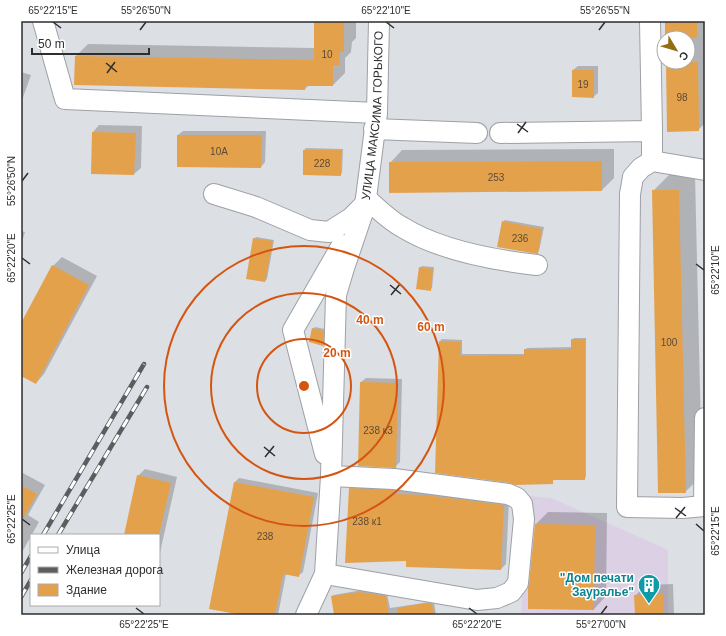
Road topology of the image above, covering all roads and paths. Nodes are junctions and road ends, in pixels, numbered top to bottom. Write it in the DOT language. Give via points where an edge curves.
graph roads {
  1 [pos="43,21"];
  2 [pos="379,21"];
  3 [pos="650,21"];
  4 [pos="376,121"];
  5 [pos="652,131"];
  6 [pos="477,133"];
  7 [pos="500,133"];
  8 [pos="652,162"];
  9 [pos="705,170"];
  10 [pos="214,194"];
  11 [pos="365,204"];
  12 [pos="537,265"];
  13 [pos="705,418"];
  14 [pos="331,476"];
  15 [pos="704,506"];
  16 [pos="325,574"];
  17 [pos="306,615"];
  1 -- 4 [label="street" via="65,99"];
  2 -- 4 [label="street, УЛИЦА МАКСИМА ГОРЬКОГО"];
  3 -- 5 [label="street"];
  4 -- 6 [label="street"];
  4 -- 11 [label="street, УЛИЦА МАКСИМА ГОРЬКОГО"];
  5 -- 7 [label="street"];
  5 -- 8 [label="street"];
  8 -- 9 [label="street"];
  8 -- 15 [label="street" via="641,168 633,177 630,194 627,507"];
  10 -- 11 [label="street" via="256,207 310,230 329,232 351,218"];
  11 -- 12 [label="street" via="420,237 504,262"];
  11 -- 14 [label="street" via="336,295"];
  11 -- 14 [label="street" via="293,330"];
  13 -- 15 [label="street"];
  14 -- 16 [label="street"];
  14 -- 16 [label="street" via="394,479 508,494 522,504 524,519 518,583 511,592 497,598 477,600"];
  16 -- 17 [label="street"];
}
